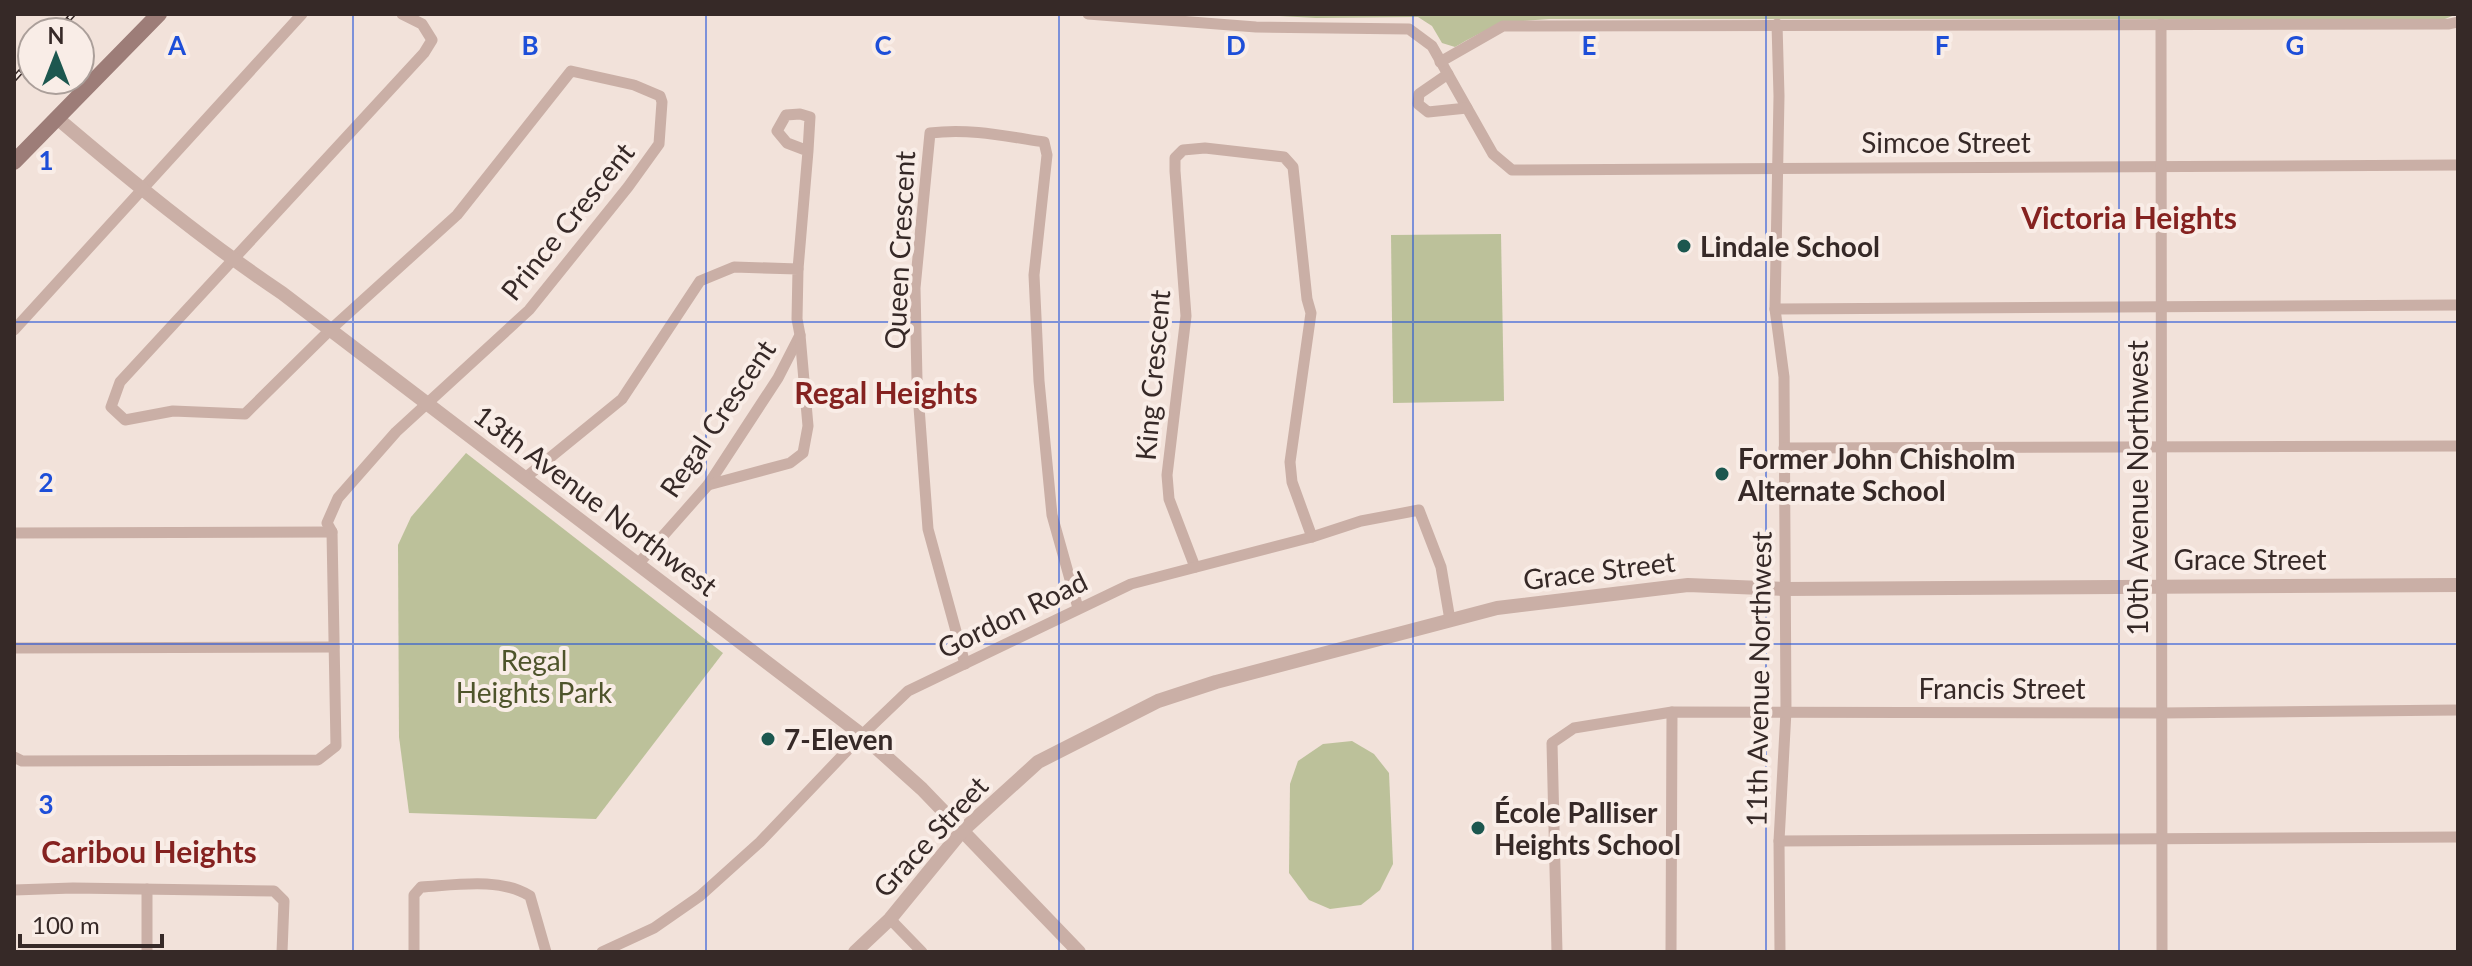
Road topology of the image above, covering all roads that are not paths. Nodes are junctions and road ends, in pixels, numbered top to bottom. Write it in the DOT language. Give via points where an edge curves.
graph roads {
  1 [pos="159,14"];
  2 [pos="302,14"];
  3 [pos="402,14"];
  4 [pos="1088,14"];
  5 [pos="2458,22"];
  6 [pos="1777,24"];
  7 [pos="2161,24"];
  8 [pos="1440,62"];
  9 [pos="1448,74"];
  10 [pos="1467,108"];
  11 [pos="57,118"];
  12 [pos="808,151"];
  13 [pos="14,162"];
  14 [pos="2160,165"];
  15 [pos="2458,165"];
  16 [pos="1777,167"];
  17 [pos="141,188"];
  18 [pos="233,260"];
  19 [pos="798,269"];
  20 [pos="2161,305"];
  21 [pos="2458,305"];
  22 [pos="1775,309"];
  23 [pos="14,330"];
  24 [pos="330,330"];
  25 [pos="800,335"];
  26 [pos="427,404"];
  27 [pos="2458,446"];
  28 [pos="2162,447"];
  29 [pos="1784,448"];
  30 [pos="525,478"];
  31 [pos="708,485"];
  32 [pos="332,532"];
  33 [pos="14,533"];
  34 [pos="1312,537"];
  35 [pos="639,563"];
  36 [pos="1195,567"];
  37 [pos="2162,585"];
  38 [pos="2458,585"];
  39 [pos="1785,589"];
  40 [pos="1078,608"];
  41 [pos="1450,620"];
  42 [pos="334,647"];
  43 [pos="14,648"];
  44 [pos="965,664"];
  45 [pos="2458,710"];
  46 [pos="1786,711"];
  47 [pos="1672,712"];
  48 [pos="2161,713"];
  49 [pos="862,735"];
  50 [pos="14,757"];
  51 [pos="962,831"];
  52 [pos="2458,837"];
  53 [pos="2161,839"];
  54 [pos="1779,841"];
  55 [pos="147,889"];
  56 [pos="14,890"];
  57 [pos="890,919"];
  58 [pos="147,952"];
  59 [pos="282,952"];
  60 [pos="414,952"];
  61 [pos="546,952"];
  62 [pos="602,952"];
  63 [pos="855,952"];
  64 [pos="922,952"];
  65 [pos="1079,952"];
  66 [pos="1557,952"];
  67 [pos="1671,952"];
  68 [pos="1780,952"];
  69 [pos="2162,952"];
  1 -- 11 [label="main road"];
  2 -- 17 [label="street"];
  3 -- 18 [label="street" via="422,24 432,40 424,53"];
  4 -- 8 [label="street, Simcoe Street" via="1256,27 1409,29 1432,46"];
  5 -- 7 [label="street"];
  6 -- 7 [label="street"];
  6 -- 8 [label="street" via="1503,26"];
  6 -- 16 [label="street, 11th Avenue Northwest"];
  7 -- 14 [label="street, 10th Avenue Northwest"];
  8 -- 9 [label="street, Simcoe Street"];
  9 -- 10 [label="street, Simcoe Street"];
  9 -- 10 [label="street" via="1419,94 1418,104 1428,112"];
  10 -- 16 [label="street, Simcoe Street" via="1493,154 1512,170"];
  11 -- 13 [label="main road"];
  11 -- 17 [label="street, 13th Avenue Northwest"];
  12 -- 19 [label="street, Regal Crescent"];
  14 -- 15 [label="street, Simcoe Street"];
  14 -- 16 [label="street, Simcoe Street"];
  14 -- 20 [label="street, 10th Avenue Northwest"];
  16 -- 22 [label="street, 11th Avenue Northwest"];
  17 -- 18 [label="street, 13th Avenue Northwest"];
  17 -- 23 [label="street"];
  18 -- 24 [label="street, 13th Avenue Northwest"];
  18 -- 24 [label="street" via="120,382 111,407 125,420 173,411 245,414"];
  19 -- 25 [label="street, Regal Crescent"];
  19 -- 30 [label="street" via="734,267 700,281 622,399"];
  20 -- 21 [label="street"];
  20 -- 22 [label="street"];
  20 -- 28 [label="street, 10th Avenue Northwest"];
  22 -- 29 [label="street, 11th Avenue Northwest" via="1784,377"];
  24 -- 26 [label="street, 13th Avenue Northwest"];
  24 -- 26 [label="street, Prince Crescent" via="457,215 571,71 660,96 659,144 628,187 529,310"];
  25 -- 31 [label="street, Regal Crescent"];
  25 -- 31 [label="street" via="808,426 803,453 790,463"];
  26 -- 30 [label="street, 13th Avenue Northwest"];
  26 -- 32 [label="street" via="338,498 327,523"];
  27 -- 28 [label="street"];
  28 -- 29 [label="street"];
  28 -- 37 [label="street, 10th Avenue Northwest"];
  29 -- 39 [label="street, 11th Avenue Northwest"];
  30 -- 35 [label="street, 13th Avenue Northwest"];
  31 -- 35 [label="street, Regal Crescent"];
  32 -- 33 [label="street"];
  32 -- 42 [label="street"];
  34 -- 36 [label="street, Gordon Road"];
  34 -- 36 [label="street, King Crescent" via="1290,474 1311,313 1293,167 1284,157 1183,150 1175,158 1186,316 1167,475 1169,499"];
  34 -- 41 [label="street, Gordon Road" via="1419,510 1441,567"];
  35 -- 49 [label="street, 13th Avenue Northwest"];
  36 -- 40 [label="street, Gordon Road" via="1131,584"];
  37 -- 38 [label="street, Grace Street"];
  37 -- 39 [label="street, Grace Street"];
  37 -- 48 [label="street, 10th Avenue Northwest"];
  39 -- 41 [label="street, Grace Street" via="1688,585 1497,608"];
  39 -- 46 [label="street, 11th Avenue Northwest"];
  40 -- 44 [label="street, Gordon Road"];
  40 -- 44 [label="street, Queen Crescent" via="1052,515 1039,381 1034,275 1044,142 987,132 930,133 915,288 917,380 928,529"];
  41 -- 51 [label="street, Grace Street" via="1158,701 1038,762"];
  42 -- 43 [label="street"];
  42 -- 50 [label="street" via="336,746 318,760"];
  44 -- 49 [label="street, Gordon Road" via="908,691"];
  45 -- 48 [label="street, Francis Street"];
  46 -- 47 [label="street, Francis Street"];
  46 -- 48 [label="street, Francis Street"];
  46 -- 54 [label="street, 11th Avenue Northwest"];
  47 -- 66 [label="street, Francis Street" via="1574,728 1552,743"];
  47 -- 67 [label="street"];
  48 -- 53 [label="street, 10th Avenue Northwest"];
  49 -- 51 [label="street, 13th Avenue Northwest"];
  49 -- 62 [label="street, Gordon Road" via="700,896 654,928"];
  51 -- 57 [label="street, Grace Street"];
  51 -- 65 [label="street, 13th Avenue Northwest"];
  52 -- 53 [label="street"];
  53 -- 54 [label="street"];
  53 -- 69 [label="street, 10th Avenue Northwest"];
  54 -- 68 [label="street, 11th Avenue Northwest"];
  55 -- 56 [label="street"];
  55 -- 58 [label="street"];
  55 -- 59 [label="street" via="274,891 284,901"];
  57 -- 63 [label="street, Grace Street"];
  57 -- 64 [label="street"];
  60 -- 61 [label="street" via="414,895 421,887 469,884 517,888 530,896"];
}
